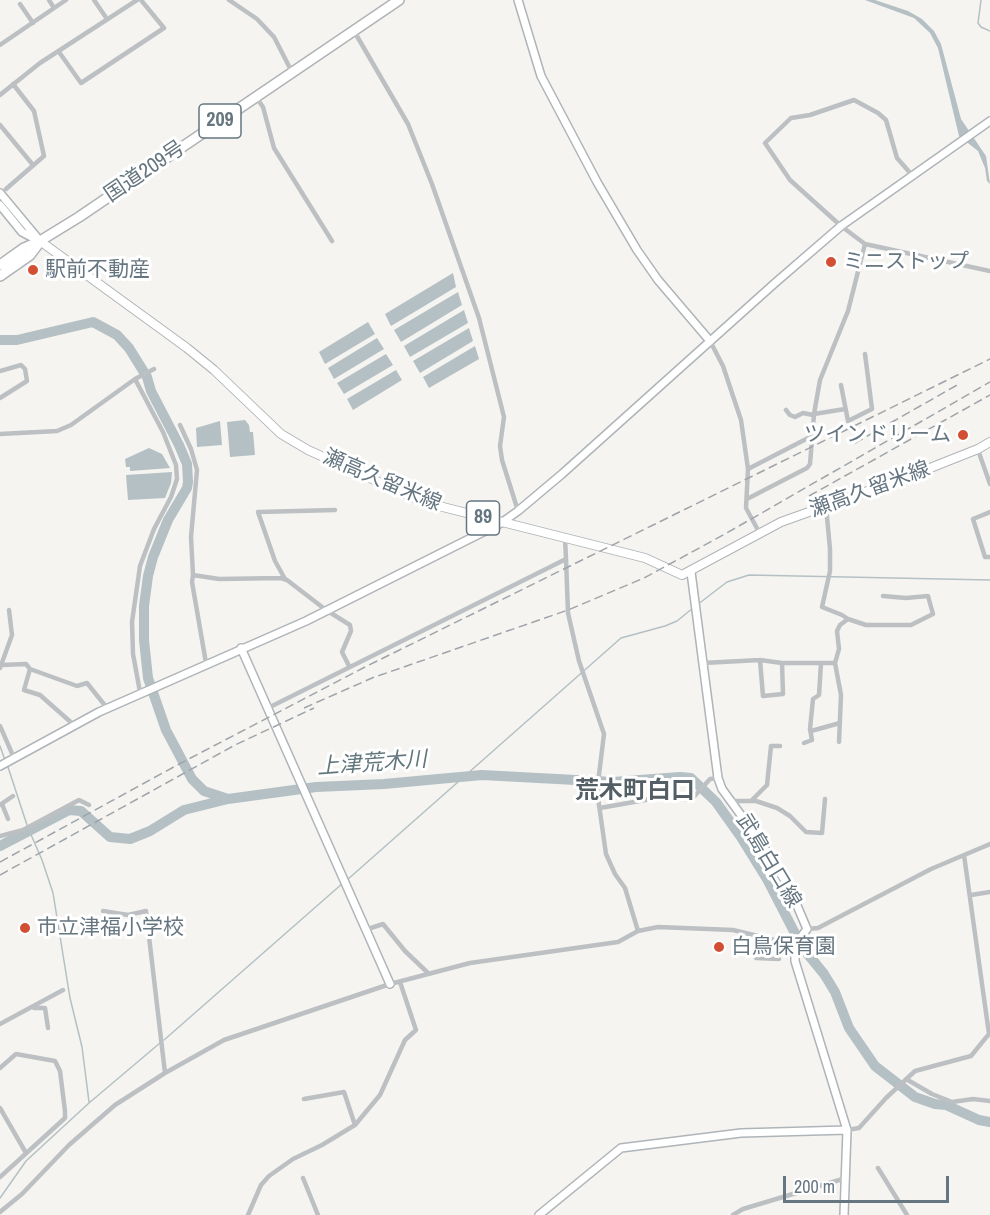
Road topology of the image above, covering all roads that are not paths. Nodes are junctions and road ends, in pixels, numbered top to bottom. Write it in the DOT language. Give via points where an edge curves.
graph roads {
  1 [pos="49,0"];
  2 [pos="66,0"];
  3 [pos="94,0"];
  4 [pos="136,0"];
  5 [pos="141,0"];
  6 [pos="229,0"];
  7 [pos="399,0"];
  8 [pos="518,0"];
  9 [pos="20,4"];
  10 [pos="54,8"];
  11 [pos="107,19"];
  12 [pos="33,22"];
  13 [pos="354,31"];
  14 [pos="0,45"];
  15 [pos="58,52"];
  16 [pos="292,72"];
  17 [pos="13,84"];
  18 [pos="0,95"];
  19 [pos="256,97"];
  20 [pos="990,121"];
  21 [pos="0,125"];
  22 [pos="33,165"];
  23 [pos="912,175"];
  24 [pos="3,191"];
  25 [pos="0,206"];
  26 [pos="840,226"];
  27 [pos="40,241"];
  28 [pos="332,241"];
  29 [pos="865,244"];
  30 [pos="0,265"];
  31 [pos="990,272"];
  32 [pos="0,276"];
  33 [pos="710,340"];
  34 [pos="865,354"];
  35 [pos="154,369"];
  36 [pos="0,370"];
  37 [pos="135,379"];
  38 [pos="841,384"];
  39 [pos="0,390"];
  40 [pos="1,398"];
  41 [pos="786,410"];
  42 [pos="845,410"];
  43 [pos="814,414"];
  44 [pos="180,425"];
  45 [pos="0,434"];
  46 [pos="812,436"];
  47 [pos="990,442"];
  48 [pos="978,449"];
  49 [pos="748,469"];
  50 [pos="990,484"];
  51 [pos="747,499"];
  52 [pos="826,506"];
  53 [pos="335,510"];
  54 [pos="518,512"];
  55 [pos="990,512"];
  56 [pos="501,523"];
  57 [pos="759,532"];
  58 [pos="565,538"];
  59 [pos="990,557"];
  60 [pos="566,559"];
  61 [pos="691,572"];
  62 [pos="193,575"];
  63 [pos="285,579"];
  64 [pos="883,596"];
  65 [pos="9,610"];
  66 [pos="327,610"];
  67 [pos="848,619"];
  68 [pos="241,648"];
  69 [pos="760,660"];
  70 [pos="206,663"];
  71 [pos="703,663"];
  72 [pos="782,663"];
  73 [pos="821,663"];
  74 [pos="835,663"];
  75 [pos="1,666"];
  76 [pos="349,666"];
  77 [pos="30,669"];
  78 [pos="140,692"];
  79 [pos="107,708"];
  80 [pos="268,708"];
  81 [pos="840,723"];
  82 [pos="74,724"];
  83 [pos="0,726"];
  84 [pos="811,731"];
  85 [pos="839,742"];
  86 [pos="804,743"];
  87 [pos="780,746"];
  88 [pos="14,758"];
  89 [pos="0,766"];
  90 [pos="714,778"];
  91 [pos="0,796"];
  92 [pos="13,796"];
  93 [pos="825,799"];
  94 [pos="731,801"];
  95 [pos="752,801"];
  96 [pos="2,804"];
  97 [pos="89,805"];
  98 [pos="600,808"];
  99 [pos="8,819"];
  100 [pos="0,836"];
  101 [pos="990,844"];
  102 [pos="964,855"];
  103 [pos="990,892"];
  104 [pos="971,895"];
  105 [pos="103,911"];
  106 [pos="365,930"];
  107 [pos="638,931"];
  108 [pos="806,931"];
  109 [pos="757,936"];
  110 [pos="795,945"];
  111 [pos="749,958"];
  112 [pos="756,958"];
  113 [pos="779,959"];
  114 [pos="428,973"];
  115 [pos="400,982"];
  116 [pos="390,984"];
  117 [pos="63,990"];
  118 [pos="987,994"];
  119 [pos="31,1007"];
  120 [pos="0,1024"];
  121 [pos="48,1028"];
  122 [pos="0,1068"];
  123 [pos="165,1073"];
  124 [pos="905,1080"];
  125 [pos="304,1099"];
  126 [pos="990,1101"];
  127 [pos="0,1108"];
  128 [pos="355,1125"];
  129 [pos="846,1130"];
  130 [pos="27,1153"];
  131 [pos="878,1168"];
  132 [pos="0,1177"];
  133 [pos="303,1178"];
  134 [pos="846,1178"];
  135 [pos="0,1212"];
  136 [pos="248,1215"];
  137 [pos="318,1215"];
  138 [pos="540,1215"];
  139 [pos="733,1215"];
  140 [pos="844,1215"];
  141 [pos="907,1215"];
  1 -- 10 [label="street"];
  2 -- 10 [label="street"];
  3 -- 11 [label="street"];
  4 -- 11 [label="street"];
  5 -- 15 [label="street" via="164,28 81,83"];
  6 -- 16 [label="street" via="274,37"];
  7 -- 13 [label="highway, 国道209号 / 209"];
  8 -- 33 [label="street" via="541,76 597,182 658,280"];
  9 -- 12 [label="street"];
  10 -- 12 [label="street"];
  11 -- 15 [label="street"];
  12 -- 14 [label="street"];
  13 -- 16 [label="highway, 国道209号 / 209"];
  13 -- 54 [label="street" via="408,124 479,318 504,417 502,460"];
  15 -- 17 [label="street"];
  16 -- 19 [label="highway, 国道209号 / 209"];
  17 -- 18 [label="street"];
  17 -- 22 [label="street" via="34,111 44,156"];
  19 -- 27 [label="highway, 国道209号 / 209"];
  19 -- 28 [label="street" via="263,107 274,148"];
  20 -- 23 [label="street"];
  21 -- 22 [label="street"];
  22 -- 24 [label="street"];
  23 -- 26 [label="street"];
  23 -- 26 [label="street" via="897,158 886,120 854,100 791,118 765,143 790,180"];
  24 -- 27 [label="street"];
  25 -- 27 [label="street" via="22,232"];
  26 -- 29 [label="street"];
  26 -- 33 [label="street"];
  27 -- 30 [label="highway, 209"];
  27 -- 32 [label="highway, 209" via="30,255"];
  27 -- 56 [label="main road, 瀬高久留米線 / 89" via="214,370 281,434 423,502"];
  29 -- 31 [label="street"];
  29 -- 43 [label="street" via="848,311 820,380"];
  33 -- 49 [label="street" via="739,414"];
  33 -- 54 [label="street"];
  34 -- 42 [label="street" via="872,409 848,421"];
  35 -- 37 [label="street"];
  36 -- 40 [label="street" via="21,365 27,381"];
  37 -- 45 [label="street" via="57,431"];
  37 -- 78 [label="street" via="163,432 176,465 177,479 140,566 132,622"];
  38 -- 42 [label="street"];
  39 -- 40 [label="street"];
  41 -- 43 [label="street" via="795,417"];
  42 -- 43 [label="street"];
  43 -- 46 [label="street"];
  44 -- 62 [label="street" via="196,470 191,537"];
  46 -- 49 [label="street"];
  46 -- 51 [label="street" via="807,468"];
  47 -- 48 [label="main road, 瀬高久留米線"];
  48 -- 50 [label="street"];
  48 -- 52 [label="main road, 瀬高久留米線"];
  49 -- 51 [label="street"];
  51 -- 57 [label="street" via="746,508"];
  52 -- 57 [label="main road, 瀬高久留米線"];
  52 -- 67 [label="street" via="831,549 822,607"];
  53 -- 63 [label="street" via="258,512 274,561"];
  54 -- 56 [label="street"];
  55 -- 59 [label="street" via="973,519 985,557"];
  56 -- 58 [label="main road, 瀬高久留米線 / 89"];
  56 -- 66 [label="street"];
  57 -- 61 [label="main road, 瀬高久留米線"];
  58 -- 60 [label="street"];
  58 -- 61 [label="main road, 瀬高久留米線 / 89" via="655,561 682,575"];
  60 -- 76 [label="street"];
  60 -- 98 [label="street" via="568,613 579,661 604,734 597,791"];
  61 -- 71 [label="street, 武島白口線"];
  62 -- 63 [label="street"];
  62 -- 70 [label="street"];
  63 -- 66 [label="street"];
  64 -- 67 [label="street" via="928,596 933,614 911,625 866,625"];
  65 -- 75 [label="street" via="12,635"];
  66 -- 68 [label="street"];
  66 -- 76 [label="street" via="352,628 342,652"];
  67 -- 74 [label="street" via="837,631 839,649"];
  68 -- 70 [label="street"];
  68 -- 80 [label="street"];
  69 -- 71 [label="street"];
  69 -- 72 [label="street"];
  69 -- 72 [label="street" via="763,696 783,694"];
  70 -- 78 [label="street"];
  71 -- 90 [label="street, 武島白口線"];
  72 -- 73 [label="street"];
  73 -- 74 [label="street"];
  73 -- 84 [label="street"];
  74 -- 81 [label="street" via="841,695"];
  75 -- 77 [label="street" via="26,664"];
  76 -- 80 [label="street"];
  77 -- 79 [label="street" via="77,686 87,684"];
  77 -- 82 [label="street" via="24,690 40,695"];
  78 -- 79 [label="street"];
  79 -- 82 [label="street"];
  80 -- 106 [label="street"];
  81 -- 84 [label="street"];
  81 -- 85 [label="street"];
  82 -- 88 [label="street"];
  83 -- 88 [label="street"];
  84 -- 86 [label="street" via="812,740"];
  87 -- 95 [label="street" via="771,746 767,785"];
  88 -- 89 [label="street"];
  90 -- 94 [label="street, 武島白口線"];
  90 -- 98 [label="street" via="692,800 668,796"];
  91 -- 96 [label="street"];
  92 -- 96 [label="street"];
  93 -- 95 [label="street" via="822,833 806,831 777,808"];
  94 -- 95 [label="street"];
  94 -- 108 [label="street, 武島白口線" via="790,889"];
  96 -- 99 [label="street"];
  97 -- 100 [label="street" via="79,801 23,830"];
  98 -- 107 [label="street" via="606,854 626,888"];
  101 -- 102 [label="street"];
  102 -- 104 [label="street"];
  102 -- 108 [label="street"];
  103 -- 104 [label="street"];
  104 -- 118 [label="street" via="976,949"];
  105 -- 123 [label="street" via="128,915 146,911"];
  106 -- 114 [label="street" via="383,924"];
  106 -- 116 [label="street"];
  107 -- 109 [label="street" via="684,927 733,930"];
  107 -- 114 [label="street" via="618,942 470,963"];
  108 -- 110 [label="street, 武島白口線"];
  109 -- 110 [label="street"];
  109 -- 112 [label="street"];
  110 -- 129 [label="street" via="795,961"];
  111 -- 112 [label="street"];
  112 -- 113 [label="street"];
  114 -- 115 [label="street"];
  115 -- 116 [label="street"];
  115 -- 128 [label="street" via="416,1030 405,1040 380,1095"];
  116 -- 123 [label="street" via="224,1040"];
  117 -- 119 [label="street"];
  118 -- 124 [label="street" via="989,1034 971,1056 915,1071"];
  119 -- 120 [label="street"];
  119 -- 121 [label="street" via="45,1008"];
  122 -- 130 [label="street" via="16,1054 58,1064 64,1118"];
  123 -- 135 [label="street" via="115,1105"];
  124 -- 126 [label="street" via="952,1102"];
  124 -- 129 [label="street" via="859,1128"];
  125 -- 128 [label="street" via="344,1092"];
  127 -- 130 [label="street"];
  128 -- 136 [label="street" via="278,1168 261,1185"];
  129 -- 134 [label="street"];
  129 -- 138 [label="street" via="741,1133 621,1148"];
  130 -- 132 [label="street"];
  131 -- 141 [label="street"];
  133 -- 137 [label="street"];
  134 -- 139 [label="street"];
  134 -- 140 [label="street"];
}
